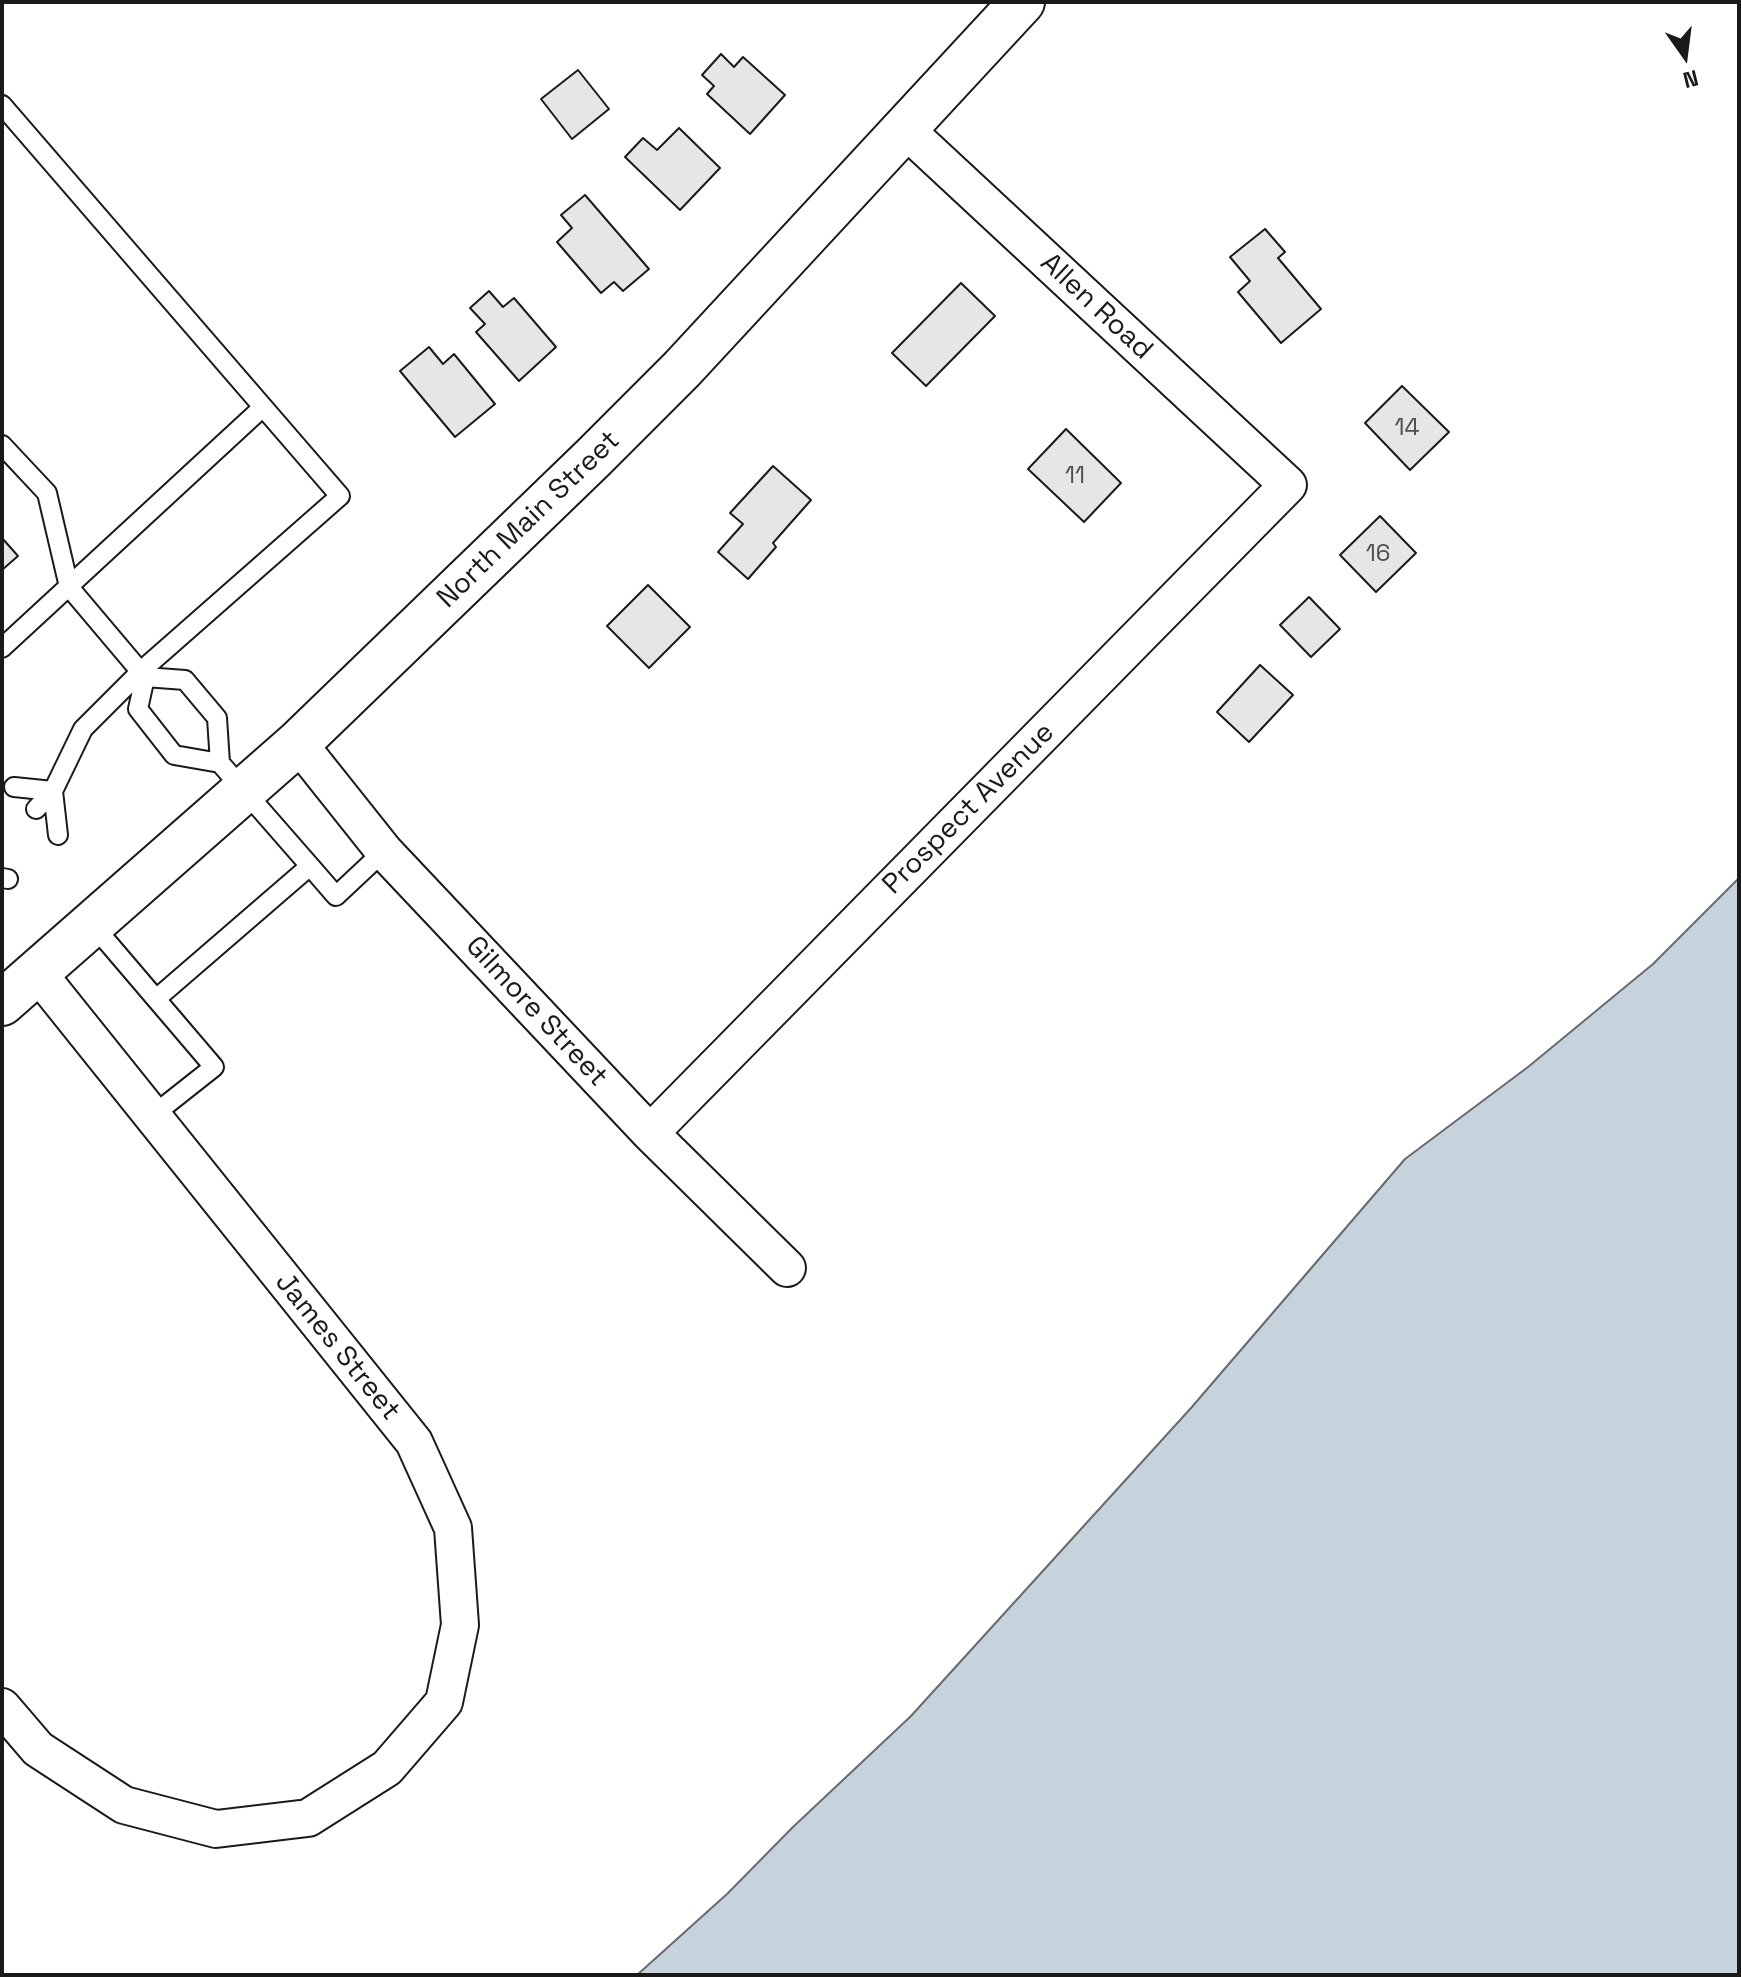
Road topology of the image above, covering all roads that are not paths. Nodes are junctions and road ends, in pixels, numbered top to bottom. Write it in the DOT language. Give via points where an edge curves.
graph roads {
  1 [pos="1022,2"];
  2 [pos="2,105"];
  3 [pos="905,129"];
  4 [pos="263,407"];
  5 [pos="2,445"];
  6 [pos="1288,485"];
  7 [pos="69,587"];
  8 [pos="2,648"];
  9 [pos="143,674"];
  10 [pos="298,743"];
  11 [pos="232,776"];
  12 [pos="14,787"];
  13 [pos="53,791"];
  14 [pos="36,809"];
  15 [pos="58,835"];
  16 [pos="384,851"];
  17 [pos="310,866"];
  18 [pos="92,924"];
  19 [pos="37,972"];
  20 [pos="156,999"];
  21 [pos="2,1003"];
  22 [pos="152,1116"];
  23 [pos="650,1133"];
  24 [pos="787,1268"];
  25 [pos="2,1707"];
  1 -- 3 [label="main road, North Main Street"];
  2 -- 4 [label="lane"];
  3 -- 6 [label="street, Allen Road"];
  3 -- 10 [label="main road, North Main Street" via="671,380"];
  4 -- 7 [label="lane"];
  4 -- 9 [label="lane" via="340,496"];
  5 -- 7 [label="lane" via="47,493"];
  6 -- 23 [label="street, Prospect Avenue"];
  7 -- 8 [label="lane"];
  7 -- 9 [label="lane"];
  9 -- 11 [label="lane" via="185,680 217,718"];
  9 -- 11 [label="lane" via="138,709 174,755"];
  9 -- 13 [label="lane" via="83,729"];
  10 -- 11 [label="main road, North Main Street"];
  10 -- 16 [label="street, Gilmore Street"];
  11 -- 17 [label="lane"];
  11 -- 18 [label="main road, North Main Street"];
  12 -- 13 [label="lane"];
  13 -- 14 [label="lane"];
  13 -- 15 [label="lane"];
  16 -- 17 [label="lane" via="336,896"];
  16 -- 23 [label="street, Gilmore Street"];
  17 -- 20 [label="lane"];
  18 -- 19 [label="main road, North Main Street"];
  18 -- 20 [label="lane"];
  19 -- 21 [label="main road, North Main Street"];
  19 -- 22 [label="street, James Street"];
  20 -- 22 [label="lane" via="214,1067"];
  22 -- 25 [label="street, James Street" via="414,1442 453,1528 460,1625 444,1702 387,1768 308,1818 216,1829 124,1805 38,1749"];
  23 -- 24 [label="street, Gilmore Street"];
}
